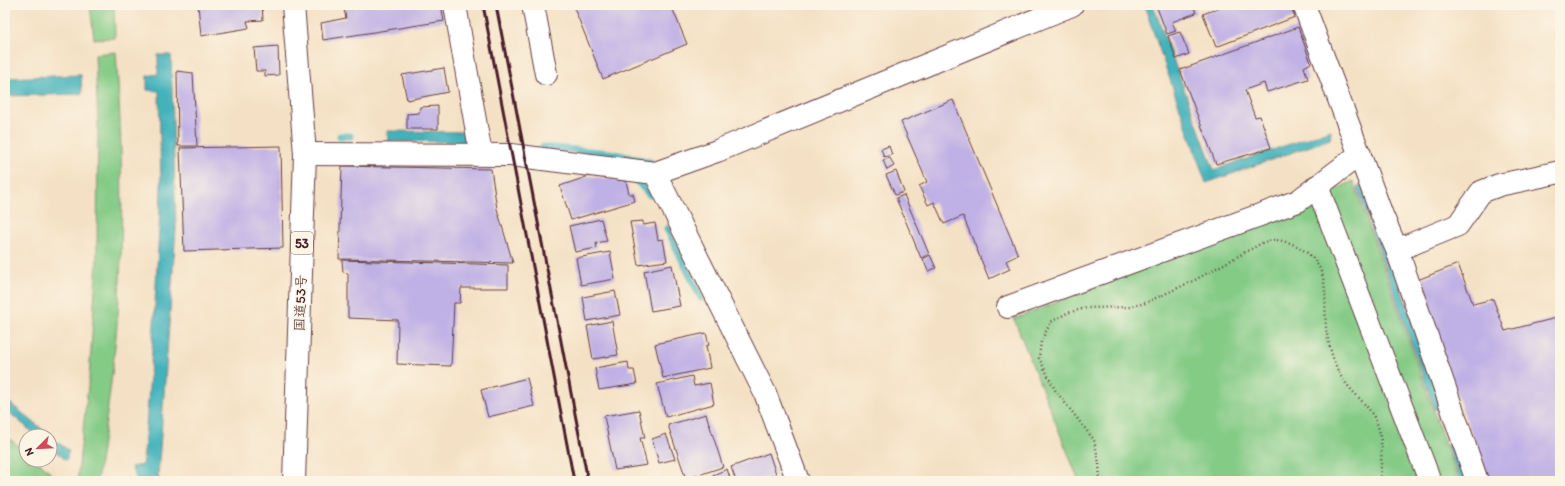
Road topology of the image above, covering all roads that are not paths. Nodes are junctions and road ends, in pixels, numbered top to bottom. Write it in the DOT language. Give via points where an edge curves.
graph roads {
  1 [pos="293,5"];
  2 [pos="455,5"];
  3 [pos="533,5"];
  4 [pos="1072,5"];
  5 [pos="1304,5"];
  6 [pos="546,74"];
  7 [pos="305,154"];
  8 [pos="1360,154"];
  9 [pos="481,155"];
  10 [pos="1560,172"];
  11 [pos="655,173"];
  12 [pos="1317,186"];
  13 [pos="1397,250"];
  14 [pos="1008,307"];
  15 [pos="294,481"];
  16 [pos="798,481"];
  17 [pos="1430,481"];
  18 [pos="1478,481"];
  1 -- 7 [label="main road, 国道53号 / 53"];
  2 -- 9 [label="main road"];
  3 -- 6 [label="main road"];
  4 -- 11 [label="main road" via="717,151"];
  5 -- 8 [label="main road"];
  7 -- 9 [label="main road"];
  7 -- 15 [label="main road, 国道53号 / 53"];
  8 -- 12 [label="main road"];
  8 -- 13 [label="main road"];
  9 -- 11 [label="main road" via="518,156"];
  10 -- 13 [label="main road" via="1499,185 1482,192 1458,226"];
  11 -- 16 [label="main road" via="765,393"];
  12 -- 14 [label="main road" via="1298,201"];
  12 -- 17 [label="main road"];
  13 -- 18 [label="main road"];
}
